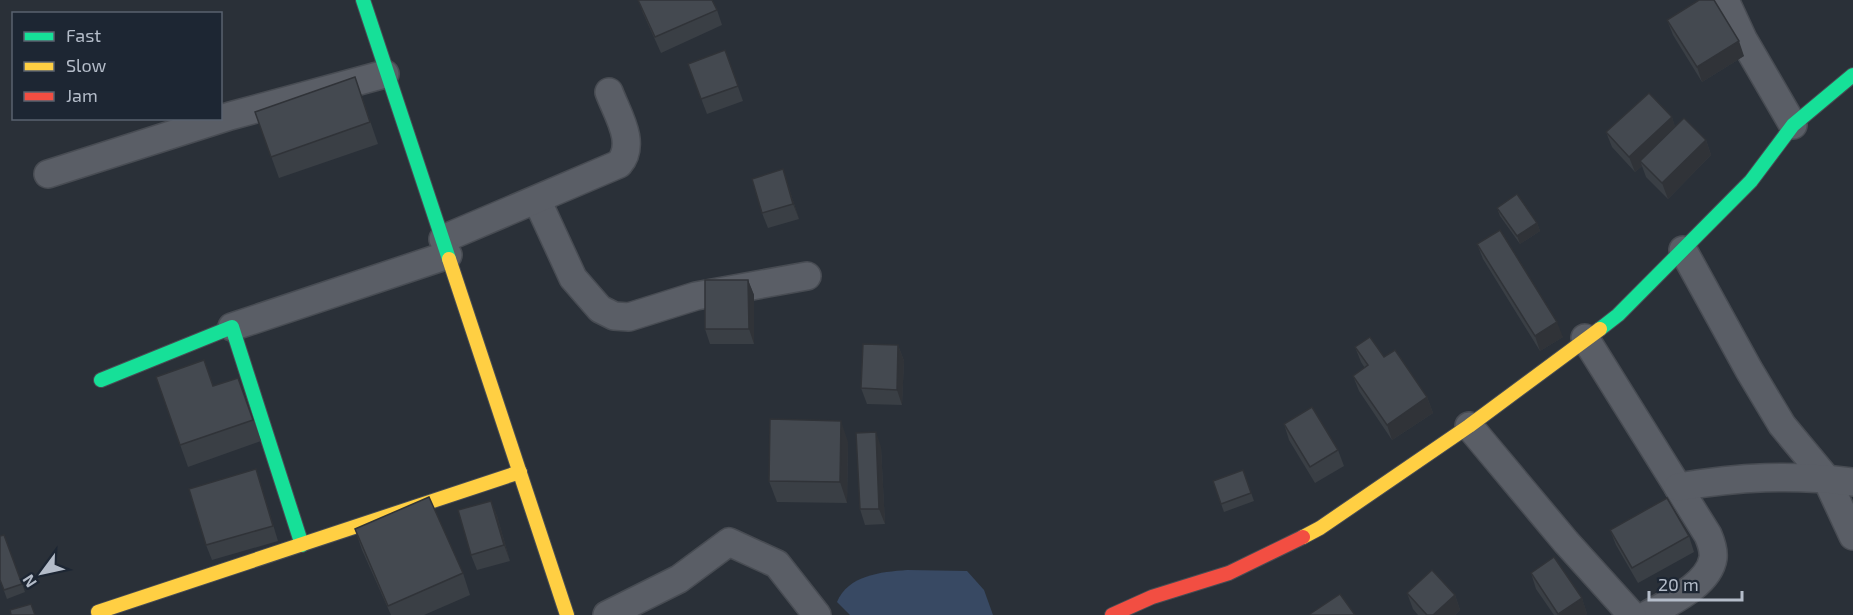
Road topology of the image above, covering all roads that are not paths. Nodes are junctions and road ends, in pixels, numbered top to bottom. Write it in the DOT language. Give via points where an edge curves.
graph roads {
  1 [pos="363,0"];
  2 [pos="1725,0"];
  3 [pos="385,74"];
  4 [pos="1853,75"];
  5 [pos="609,92"];
  6 [pos="222,119"];
  7 [pos="217,120"];
  8 [pos="1793,124"];
  9 [pos="48,174"];
  10 [pos="537,200"];
  11 [pos="446,247"];
  12 [pos="1683,250"];
  13 [pos="807,276"];
  14 [pos="232,327"];
  15 [pos="1585,338"];
  16 [pos="102,380"];
  17 [pos="1469,426"];
  18 [pos="520,472"];
  19 [pos="1826,478"];
  20 [pos="1853,482"];
  21 [pos="1678,487"];
  22 [pos="1853,536"];
  23 [pos="302,545"];
  24 [pos="98,612"];
  25 [pos="567,615"];
  26 [pos="607,615"];
  27 [pos="817,615"];
  28 [pos="1112,615"];
  29 [pos="1632,615"];
  30 [pos="1647,615"];
  1 -- 3 [label="street"];
  2 -- 8 [label="street"];
  3 -- 6 [label="street"];
  3 -- 11 [label="street"];
  4 -- 8 [label="street"];
  5 -- 10 [label="street" via="627,139 624,158 612,168"];
  7 -- 9 [label="street"];
  8 -- 12 [label="street" via="1751,182"];
  10 -- 11 [label="street"];
  10 -- 13 [label="street" via="573,278 600,309 614,316 629,317 696,296"];
  11 -- 14 [label="street"];
  11 -- 18 [label="street"];
  12 -- 15 [label="street" via="1618,315"];
  12 -- 19 [label="street" via="1782,425"];
  14 -- 16 [label="street"];
  14 -- 23 [label="street"];
  15 -- 17 [label="street"];
  15 -- 21 [label="street"];
  17 -- 28 [label="street" via="1320,528 1229,573 1152,597"];
  17 -- 29 [label="street"];
  18 -- 23 [label="street"];
  18 -- 25 [label="street"];
  19 -- 20 [label="street"];
  19 -- 21 [label="street" via="1740,477"];
  19 -- 22 [label="street"];
  21 -- 30 [label="street" via="1708,535 1713,559 1695,585"];
  23 -- 24 [label="street"];
  26 -- 27 [label="street" via="679,579 729,542 777,564"];
}
